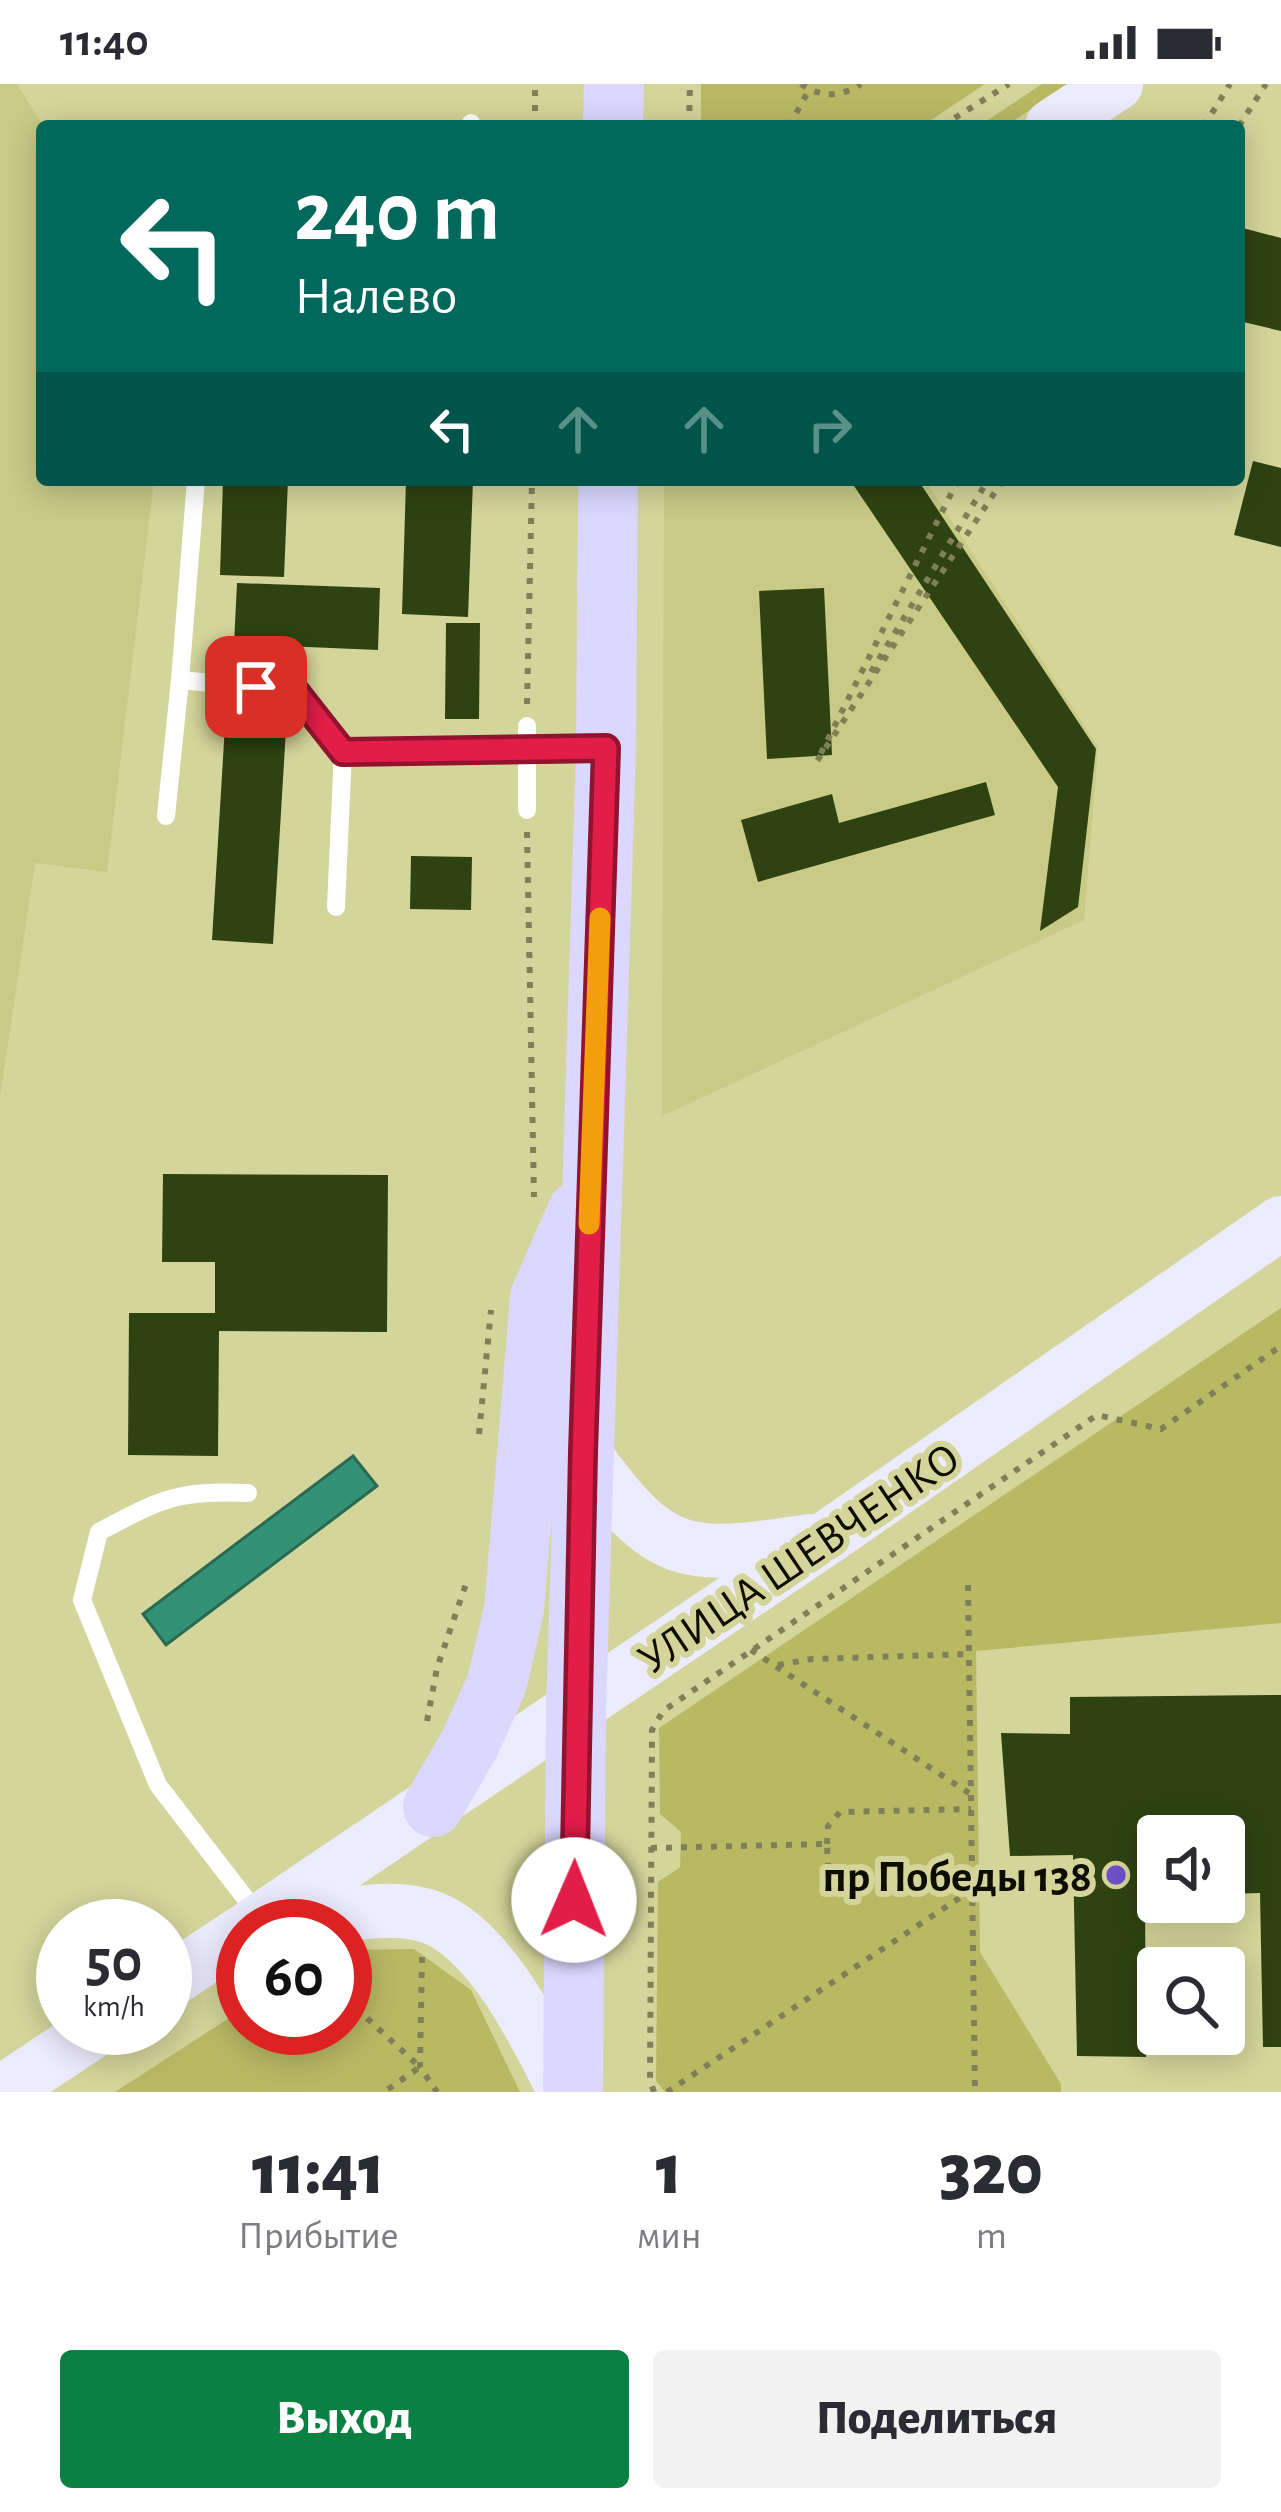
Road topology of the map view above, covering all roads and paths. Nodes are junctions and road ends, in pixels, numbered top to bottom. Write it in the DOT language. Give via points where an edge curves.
graph roads {
  1 [pos="535,84"];
  2 [pos="614,84"];
  3 [pos="690,84"];
  4 [pos="801,84"];
  5 [pos="861,84"];
  6 [pos="1009,84"];
  7 [pos="1116,84"];
  8 [pos="1229,84"];
  9 [pos="1267,84"];
  10 [pos="809,90"];
  11 [pos="535,120"];
  12 [pos="613,120"];
  13 [pos="689,120"];
  14 [pos="792,120"];
  15 [pos="952,120"];
  16 [pos="1061,120"];
  17 [pos="1208,120"];
  18 [pos="1243,120"];
  19 [pos="196,486"];
  20 [pos="532,486"];
  21 [pos="608,486"];
  22 [pos="955,486"];
  23 [pos="984,486"];
  24 [pos="1000,486"];
  25 [pos="180,680"];
  26 [pos="527,726"];
  27 [pos="606,748"];
  28 [pos="527,749"];
  29 [pos="343,752"];
  30 [pos="817,761"];
  31 [pos="527,810"];
  32 [pos="166,816"];
  33 [pos="336,907"];
  34 [pos="591,1178"];
  35 [pos="534,1206"];
  36 [pos="1281,1223"];
  37 [pos="493,1305"];
  38 [pos="1281,1346"];
  39 [pos="479,1438"];
  40 [pos="583,1452"];
  41 [pos="248,1493"];
  42 [pos="825,1539"];
  43 [pos="470,1556"];
  44 [pos="968,1586"];
  45 [pos="751,1650"];
  46 [pos="969,1654"];
  47 [pos="775,1666"];
  48 [pos="576,1708"];
  49 [pos="424,1734"];
  50 [pos="971,1794"];
  51 [pos="433,1807"];
  52 [pos="971,1809"];
  53 [pos="827,1844"];
  54 [pos="651,1848"];
  55 [pos="973,1889"];
  56 [pos="233,1899"];
  57 [pos="300,1899"];
  58 [pos="372,1912"];
  59 [pos="422,1951"];
  60 [pos="372,2023"];
  61 [pos="58,2055"];
  62 [pos="420,2067"];
  63 [pos="2,2092"];
  64 [pos="384,2092"];
  65 [pos="437,2092"];
  66 [pos="569,2092"];
  67 [pos="654,2092"];
  68 [pos="667,2092"];
  69 [pos="975,2092"];
  1 -- 11 [label="path"];
  2 -- 12 [label="main road"];
  3 -- 13 [label="path"];
  4 -- 10 [label="path"];
  5 -- 10 [label="path" via="842,94"];
  6 -- 15 [label="path"];
  7 -- 16 [label="main road"];
  8 -- 17 [label="path"];
  9 -- 18 [label="path"];
  10 -- 14 [label="path"];
  19 -- 25 [label="lane"];
  20 -- 26 [label="path"];
  21 -- 27 [label="main road"];
  22 -- 30 [label="path"];
  23 -- 30 [label="path"];
  24 -- 30 [label="path"];
  25 -- 29 [label="lane" via="295,691"];
  25 -- 32 [label="lane"];
  26 -- 28 [label="lane"];
  27 -- 28 [label="lane"];
  27 -- 34 [label="main road"];
  28 -- 29 [label="lane"];
  28 -- 31 [label="lane"];
  29 -- 33 [label="lane"];
  31 -- 35 [label="path"];
  34 -- 40 [label="main road"];
  34 -- 51 [label="main road" via="540,1297 514,1609 497,1683"];
  36 -- 42 [label="main road, УЛИЦА ШЕВЧЕНКО"];
  37 -- 39 [label="path"];
  38 -- 45 [label="path" via="1160,1430 1097,1415"];
  40 -- 42 [label="main road" via="648,1529 689,1551"];
  40 -- 48 [label="main road"];
  41 -- 56 [label="lane" via="163,1497 99,1532 82,1600 158,1785"];
  42 -- 48 [label="main road, УЛИЦА ШЕВЧЕНКО"];
  43 -- 49 [label="path"];
  44 -- 46 [label="path"];
  45 -- 47 [label="path"];
  45 -- 54 [label="path" via="654,1721"];
  46 -- 47 [label="path"];
  46 -- 50 [label="path"];
  47 -- 50 [label="path"];
  48 -- 51 [label="main road, УЛИЦА ШЕВЧЕНКО"];
  48 -- 66 [label="main road"];
  50 -- 52 [label="path"];
  51 -- 57 [label="main road, УЛИЦА ШЕВЧЕНКО"];
  52 -- 53 [label="path" via="840,1812 827,1826"];
  52 -- 55 [label="path"];
  53 -- 54 [label="path"];
  53 -- 55 [label="path" via="828,1867 853,1882"];
  54 -- 67 [label="path"];
  55 -- 68 [label="path"];
  55 -- 69 [label="path"];
  58 -- 66 [label="main road" via="427,1915 458,1933 483,1957"];
  59 -- 62 [label="path"];
  60 -- 62 [label="path"];
  61 -- 63 [label="main road"];
  62 -- 64 [label="path"];
  62 -- 65 [label="path"];
}
